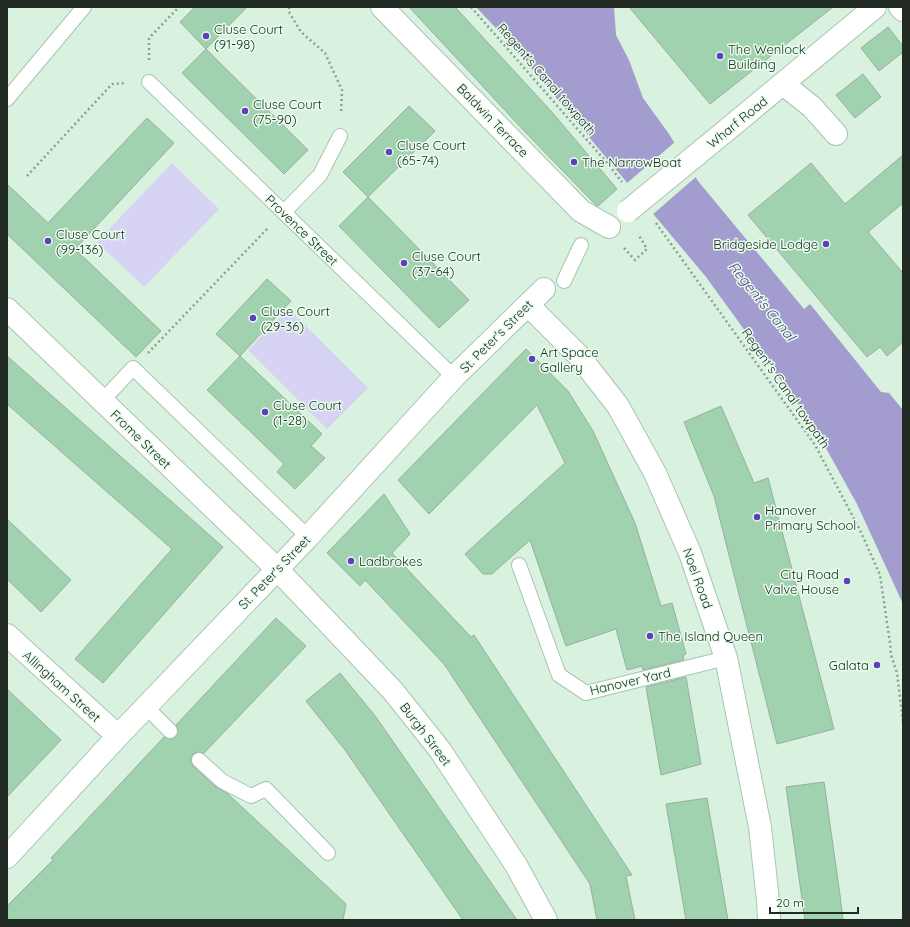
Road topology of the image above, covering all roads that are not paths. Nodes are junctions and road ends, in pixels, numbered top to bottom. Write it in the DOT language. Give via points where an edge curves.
graph roads {
  1 [pos="84,7"];
  2 [pos="382,7"];
  3 [pos="875,7"];
  4 [pos="900,7"];
  5 [pos="903,10"];
  6 [pos="149,82"];
  7 [pos="783,84"];
  8 [pos="7,99"];
  9 [pos="836,134"];
  10 [pos="340,136"];
  11 [pos="284,212"];
  12 [pos="596,236"];
  13 [pos="564,280"];
  14 [pos="544,289"];
  15 [pos="528,305"];
  16 [pos="7,309"];
  17 [pos="454,378"];
  18 [pos="102,401"];
  19 [pos="308,537"];
  20 [pos="519,565"];
  21 [pos="277,569"];
  22 [pos="7,635"];
  23 [pos="726,658"];
  24 [pos="146,707"];
  25 [pos="170,731"];
  26 [pos="118,736"];
  27 [pos="198,760"];
  28 [pos="328,852"];
  29 [pos="7,857"];
  30 [pos="546,920"];
  31 [pos="769,920"];
  1 -- 8 [label="lane"];
  2 -- 12 [label="street, Baldwin Terrace" via="581,211"];
  3 -- 7 [label="street, Wharf Road"];
  4 -- 5 [label="street"];
  6 -- 11 [label="lane, Provence Street"];
  7 -- 9 [label="street" via="812,107"];
  7 -- 12 [label="street, Wharf Road, bridge"];
  10 -- 11 [label="lane" via="320,175"];
  11 -- 17 [label="lane, Provence Street"];
  12 -- 13 [label="lane"];
  14 -- 15 [label="street, St. Peter's Street"];
  15 -- 17 [label="street, St. Peter's Street"];
  15 -- 23 [label="street, Noel Road" via="579,356 618,406 655,473 686,546"];
  16 -- 18 [label="street, Frome Street"];
  17 -- 19 [label="street, St. Peter's Street"];
  18 -- 19 [label="lane" via="133,368"];
  18 -- 21 [label="street, Frome Street"];
  19 -- 21 [label="street, St. Peter's Street"];
  20 -- 23 [label="lane, Hanover Yard" via="559,675 586,693"];
  21 -- 24 [label="street, St. Peter's Street"];
  21 -- 30 [label="street, Burgh Street" via="393,691 440,750 516,865"];
  22 -- 26 [label="street, Allingham Street"];
  23 -- 31 [label="street, Noel Road" via="760,827"];
  24 -- 25 [label="lane"];
  24 -- 26 [label="street, St. Peter's Street"];
  26 -- 29 [label="street, St. Peter's Street"];
  27 -- 28 [label="lane" via="222,781 251,796 266,789"];
}
